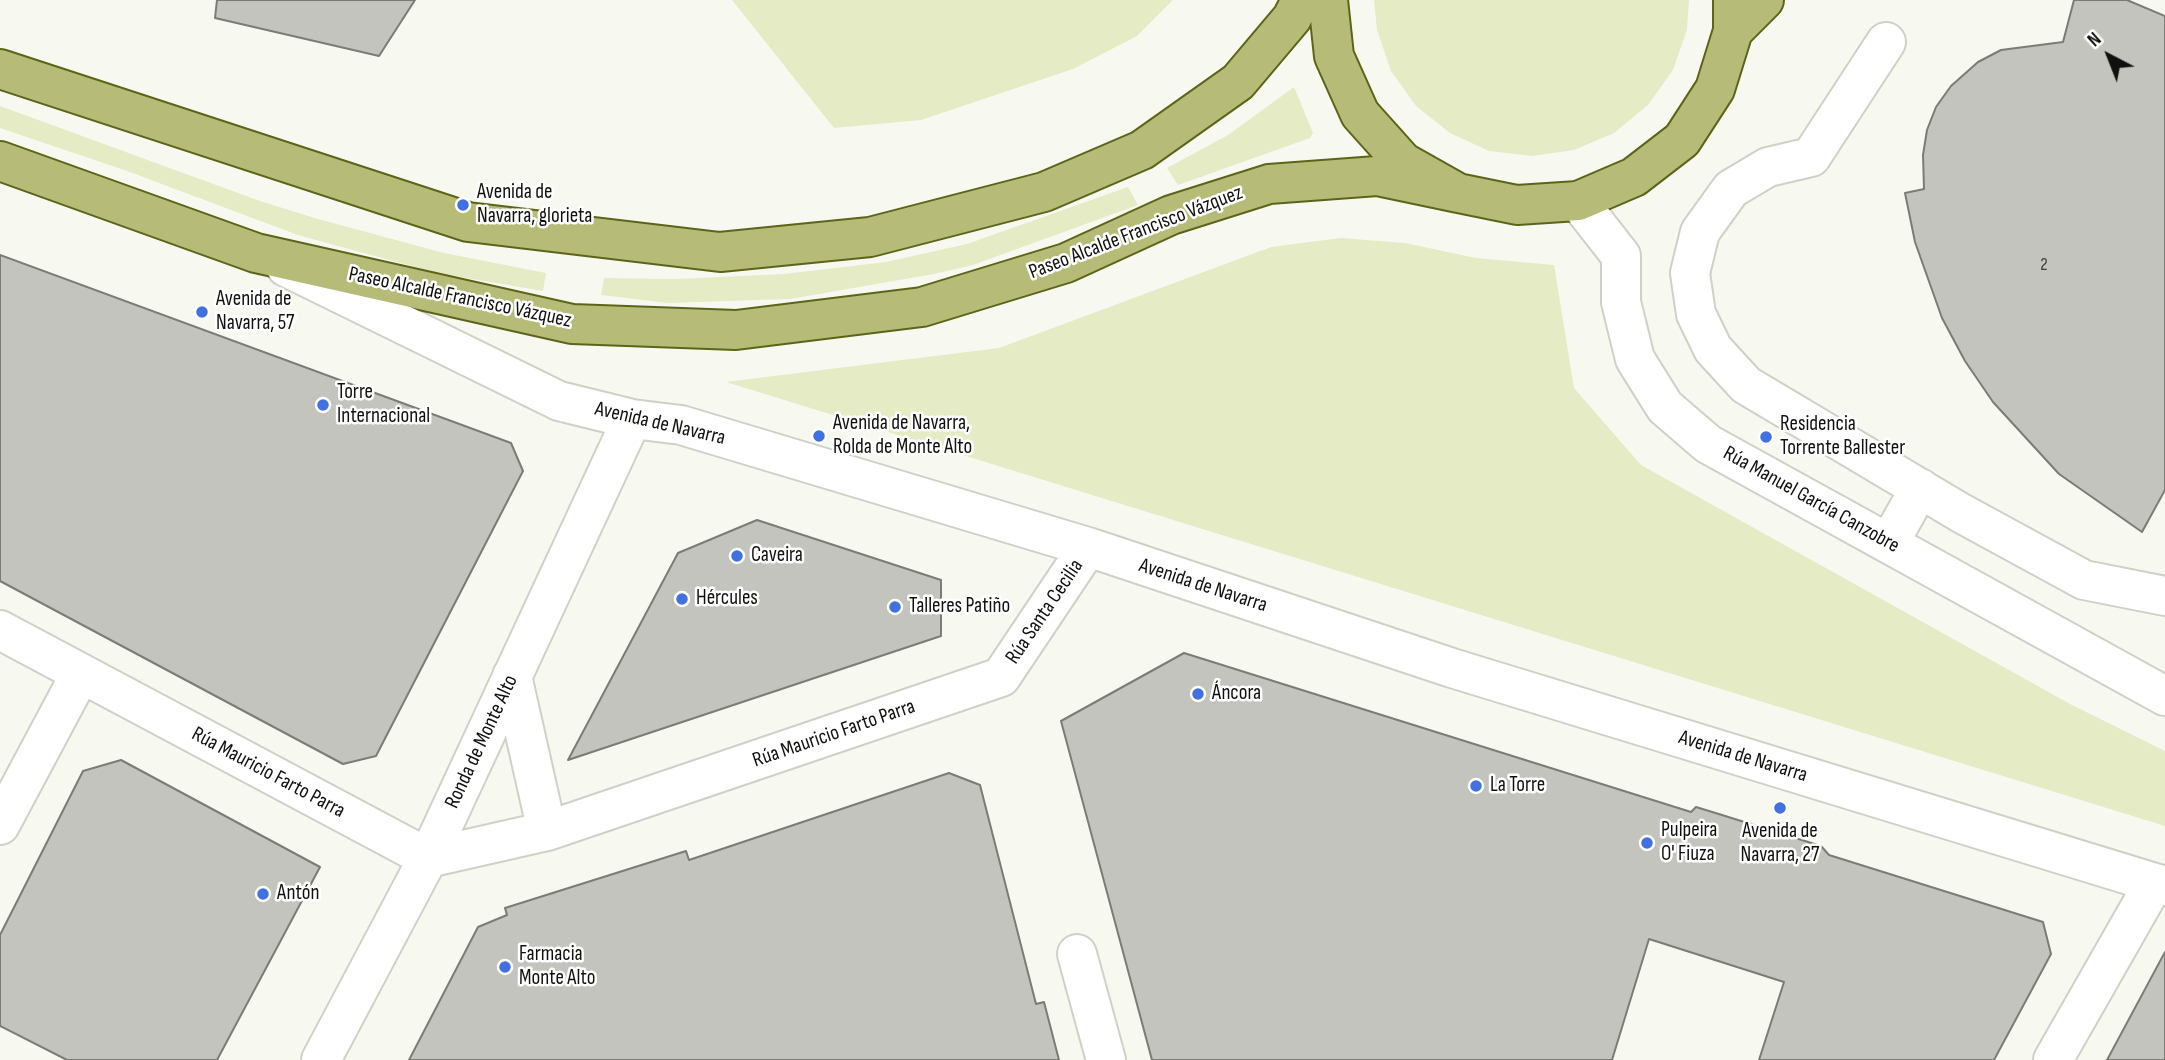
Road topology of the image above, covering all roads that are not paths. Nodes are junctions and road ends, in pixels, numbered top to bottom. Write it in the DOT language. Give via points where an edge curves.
graph roads {
  1 [pos="1301,0"];
  2 [pos="1328,0"];
  3 [pos="1764,0"];
  4 [pos="1733,15"];
  5 [pos="1886,42"];
  6 [pos="0,69"];
  7 [pos="0,161"];
  8 [pos="1458,193"];
  9 [pos="1578,201"];
  10 [pos="256,253"];
  11 [pos="632,419"];
  12 [pos="1920,488"];
  13 [pos="1889,543"];
  14 [pos="1088,547"];
  15 [pos="2165,596"];
  16 [pos="0,630"];
  17 [pos="81,673"];
  18 [pos="512,676"];
  19 [pos="1001,677"];
  20 [pos="2165,696"];
  21 [pos="0,825"];
  22 [pos="547,831"];
  23 [pos="428,858"];
  24 [pos="2160,884"];
  25 [pos="1077,954"];
  26 [pos="321,1060"];
  27 [pos="1106,1060"];
  28 [pos="2053,1060"];
  1 -- 6 [label="main road" via="1292,18 1238,82 1142,150 1044,192 870,237 720,252 468,222"];
  2 -- 8 [label="main road" via="1334,57 1360,114 1403,162"];
  3 -- 4 [label="main road"];
  4 -- 9 [label="main road, Paseo Alcalde Francisco Vázquez" via="1715,89 1682,140 1634,177"];
  5 -- 12 [label="street" via="1811,157 1768,167 1731,189 1700,232 1690,272 1696,314 1713,349 1746,385"];
  7 -- 10 [label="main road, Paseo Alcalde Francisco Vázquez"];
  8 -- 9 [label="main road, Paseo Alcalde Francisco Vázquez" via="1517,205"];
  8 -- 10 [label="main road, Paseo Alcalde Francisco Vázquez" via="1377,176 1269,184 1171,215 1066,263 922,307 736,330 572,324"];
  9 -- 13 [label="street, Rúa Manuel García Canzobre" via="1621,257 1621,302 1635,359 1665,407 1708,444"];
  10 -- 11 [label="street, Avenida de Navarra" via="559,401"];
  11 -- 14 [label="street, Avenida de Navarra" via="681,425"];
  11 -- 18 [label="street, Ronda de Monte Alto"];
  12 -- 13 [label="street"];
  12 -- 15 [label="street" via="2084,580"];
  13 -- 20 [label="street, Rúa Manuel García Canzobre"];
  14 -- 19 [label="street, Rúa Santa Cecilia"];
  14 -- 24 [label="street, Avenida de Navarra" via="1452,668"];
  16 -- 17 [label="street, Rúa Mauricio Farto Parra"];
  17 -- 21 [label="street"];
  17 -- 23 [label="street, Rúa Mauricio Farto Parra"];
  18 -- 22 [label="street"];
  18 -- 23 [label="street, Ronda de Monte Alto"];
  19 -- 22 [label="street, Rúa Mauricio Farto Parra"];
  22 -- 23 [label="street, Rúa Mauricio Farto Parra"];
  23 -- 26 [label="street, Ronda de Monte Alto"];
  24 -- 28 [label="street"];
  25 -- 27 [label="street"];
}
